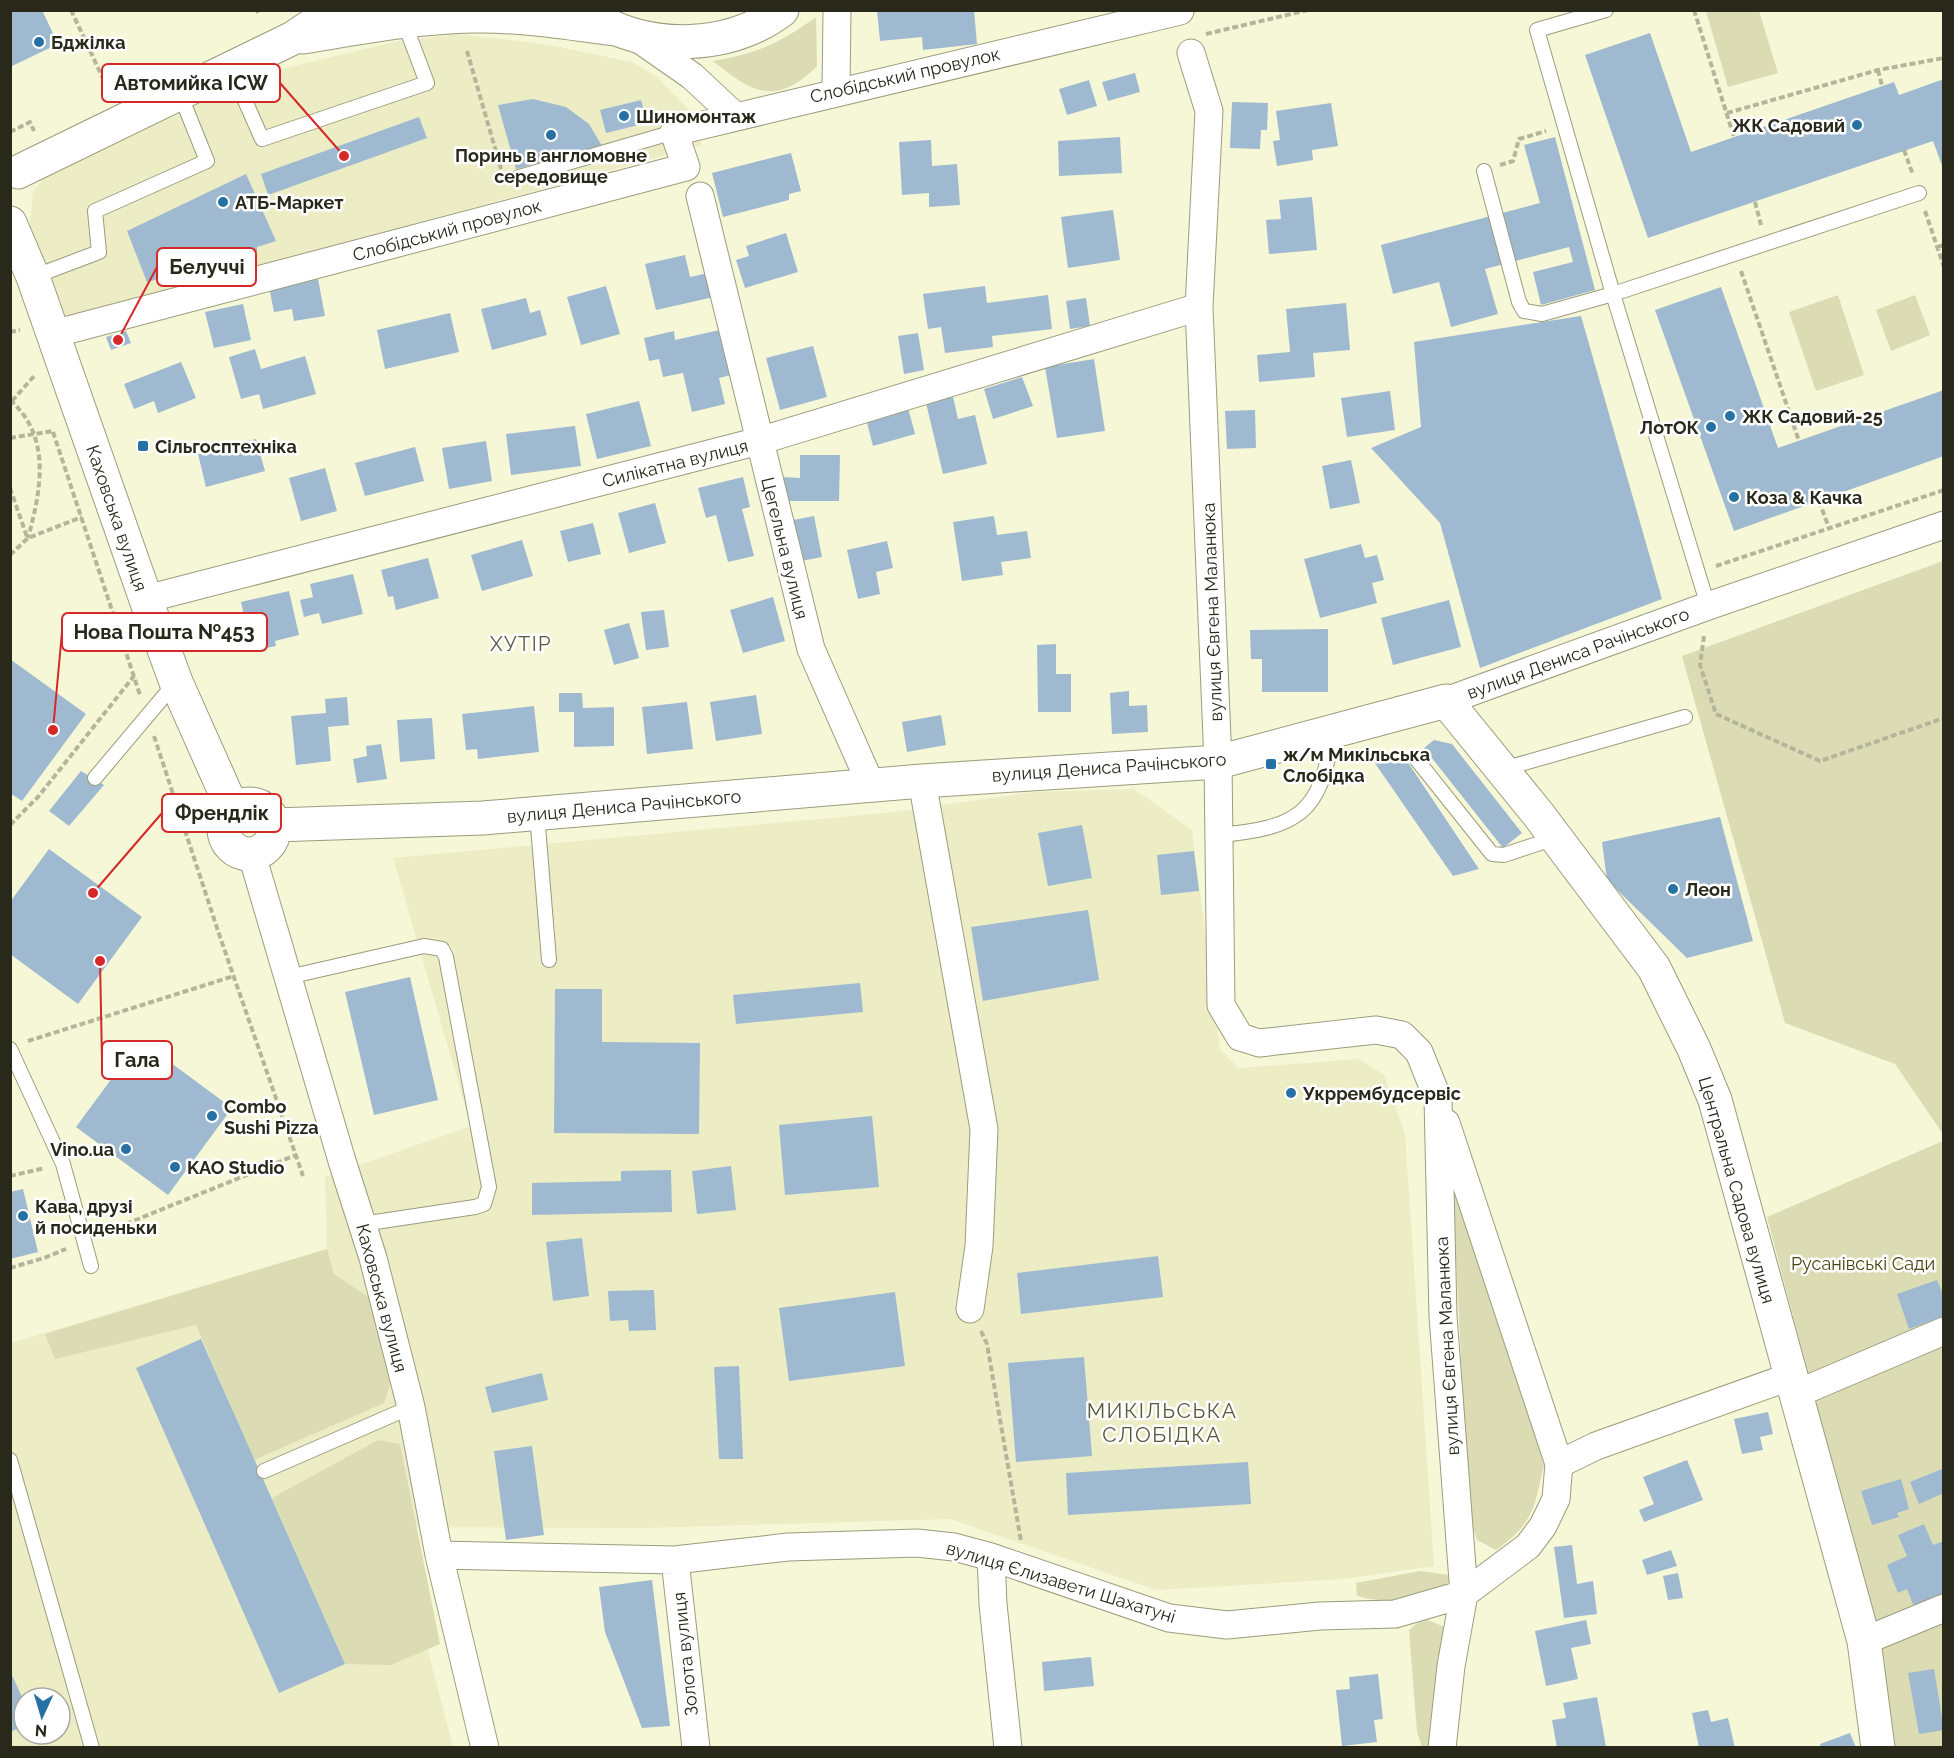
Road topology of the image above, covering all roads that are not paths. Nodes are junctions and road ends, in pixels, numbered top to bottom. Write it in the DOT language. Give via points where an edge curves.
graph roads {
  1 [pos="335,10"];
  2 [pos="582,10"];
  3 [pos="782,10"];
  4 [pos="837,10"];
  5 [pos="1606,10"];
  6 [pos="1180,11"];
  7 [pos="404,21"];
  8 [pos="626,33"];
  9 [pos="293,38"];
  10 [pos="1191,54"];
  11 [pos="231,69"];
  12 [pos="836,91"];
  13 [pos="180,94"];
  14 [pos="735,116"];
  15 [pos="674,132"];
  16 [pos="14,169"];
  17 [pos="1484,171"];
  18 [pos="519,177"];
  19 [pos="1919,194"];
  20 [pos="700,196"];
  21 [pos="10,203"];
  22 [pos="10,223"];
  23 [pos="33,277"];
  24 [pos="1613,294"];
  25 [pos="1199,307"];
  26 [pos="53,334"];
  27 [pos="759,441"];
  28 [pos="1944,525"];
  29 [pos="146,599"];
  30 [pos="1708,606"];
  31 [pos="176,682"];
  32 [pos="1446,701"];
  33 [pos="1685,717"];
  34 [pos="1332,732"];
  35 [pos="1418,760"];
  36 [pos="1218,762"];
  37 [pos="1502,770"];
  38 [pos="95,778"];
  39 [pos="922,781"];
  40 [pos="871,785"];
  41 [pos="233,810"];
  42 [pos="537,814"];
  43 [pos="274,825"];
  44 [pos="1219,835"];
  45 [pos="1556,838"];
  46 [pos="252,855"];
  47 [pos="549,960"];
  48 [pos="288,977"];
  49 [pos="16,1046"];
  50 [pos="1438,1099"];
  51 [pos="362,1224"];
  52 [pos="92,1266"];
  53 [pos="970,1309"];
  54 [pos="1944,1330"];
  55 [pos="1793,1385"];
  56 [pos="411,1407"];
  57 [pos="10,1460"];
  58 [pos="1559,1464"];
  59 [pos="264,1471"];
  60 [pos="439,1555"];
  61 [pos="991,1557"];
  62 [pos="675,1560"];
  63 [pos="1464,1594"];
  64 [pos="1944,1608"];
  65 [pos="1864,1641"];
  66 [pos="92,1748"];
  67 [pos="485,1748"];
  68 [pos="696,1748"];
  69 [pos="1008,1748"];
  70 [pos="1442,1748"];
  71 [pos="1878,1748"];
  1 -- 9 [label="main road"];
  2 -- 8 [label="main road"];
  3 -- 8 [label="main road" via="770,20 727,37 682,43"];
  4 -- 12 [label="street"];
  5 -- 24 [label="lane" via="1537,30"];
  6 -- 12 [label="street, Слобідський провулок"];
  7 -- 8 [label="main road" via="473,16 538,18"];
  7 -- 9 [label="main road"];
  7 -- 11 [label="lane" via="427,82 262,139"];
  8 -- 14 [label="street" via="692,76"];
  9 -- 11 [label="main road"];
  10 -- 25 [label="street, вулиця Євгена Маланюка" via="1209,111"];
  11 -- 13 [label="main road"];
  12 -- 14 [label="street, Слобідський провулок"];
  13 -- 16 [label="main road"];
  13 -- 23 [label="lane" via="207,161 95,211 99,252"];
  14 -- 15 [label="street, Слобідський провулок"];
  15 -- 18 [label="lane"];
  15 -- 26 [label="street, Слобідський провулок" via="686,167"];
  16 -- 21 [label="main road" via="21,183 20,193"];
  17 -- 24 [label="lane" via="1524,311 1542,314"];
  19 -- 24 [label="lane"];
  20 -- 27 [label="street, Цегельна вулиця"];
  22 -- 23 [label="main road, Каховська вулиця"];
  23 -- 26 [label="main road, Каховська вулиця"];
  24 -- 30 [label="lane"];
  25 -- 27 [label="street, Силікатна вулиця"];
  25 -- 36 [label="street, вулиця Євгена Маланюка"];
  26 -- 29 [label="main road, Каховська вулиця"];
  27 -- 29 [label="street, Силікатна вулиця"];
  27 -- 40 [label="street, Цегельна вулиця" via="811,649"];
  28 -- 30 [label="street, вулиця Дениса Рачінського"];
  29 -- 31 [label="main road, Каховська вулиця"];
  30 -- 32 [label="street, вулиця Дениса Рачінського"];
  31 -- 38 [label="lane"];
  31 -- 41 [label="main road, Каховська вулиця"];
  32 -- 34 [label="main road, вулиця Дениса Рачінського"];
  32 -- 37 [label="main road, Центральна Садова вулиця"];
  33 -- 37 [label="lane"];
  34 -- 36 [label="main road, вулиця Дениса Рачінського"];
  34 -- 44 [label="lane" via="1328,766 1314,799 1298,816 1278,826"];
  35 -- 45 [label="lane" via="1492,854 1504,855"];
  36 -- 39 [label="main road, вулиця Дениса Рачінського"];
  36 -- 44 [label="street, вулиця Євгена Маланюка"];
  37 -- 45 [label="main road, Центральна Садова вулиця"];
  39 -- 40 [label="main road, вулиця Дениса Рачінського"];
  39 -- 53 [label="street" via="984,1129 978,1246"];
  40 -- 42 [label="main road, вулиця Дениса Рачінського"];
  41 -- 43 [label="main road" via="245,804 258,806 269,813"];
  41 -- 46 [label="main road" via="225,820 225,840 234,850"];
  42 -- 43 [label="main road, вулиця Дениса Рачінського"];
  42 -- 47 [label="lane"];
  43 -- 46 [label="main road" via="269,844"];
  44 -- 50 [label="street, вулиця Євгена Маланюка" via="1221,1005 1240,1037 1258,1043 1376,1030 1402,1035 1419,1052"];
  45 -- 55 [label="main road, Центральна Садова вулиця" via="1654,968 1694,1049 1715,1100"];
  46 -- 48 [label="street, Каховська вулиця"];
  48 -- 51 [label="street, Каховська вулиця"];
  48 -- 51 [label="lane" via="424,946 442,949 447,957 488,1196 484,1204 476,1207"];
  49 -- 52 [label="lane" via="63,1164"];
  50 -- 58 [label="street, вулиця Євгена Маланюка"];
  50 -- 63 [label="street, вулиця Євгена Маланюка" via="1443,1316"];
  51 -- 56 [label="street, Каховська вулиця"];
  54 -- 55 [label="street"];
  55 -- 58 [label="street" via="1596,1446"];
  55 -- 65 [label="main road, Центральна Садова вулиця"];
  56 -- 59 [label="lane"];
  56 -- 60 [label="street, Каховська вулиця"];
  57 -- 66 [label="lane"];
  58 -- 63 [label="street, вулиця Євгена Маланюка" via="1556,1499 1543,1526 1527,1546"];
  60 -- 62 [label="street, вулиця Єлизавети Шахатуні"];
  60 -- 67 [label="street, Каховська вулиця"];
  61 -- 62 [label="street, вулиця Єлизавети Шахатуні" via="954,1546 918,1543 788,1547"];
  61 -- 63 [label="street, вулиця Єлизавети Шахатуні" via="1169,1618 1227,1625 1395,1614"];
  61 -- 69 [label="street"];
  62 -- 68 [label="street, Золота вулиця"];
  63 -- 70 [label="street, вулиця Євгена Маланюка"];
  64 -- 65 [label="street"];
  65 -- 71 [label="main road, Центральна Садова вулиця"];
}
